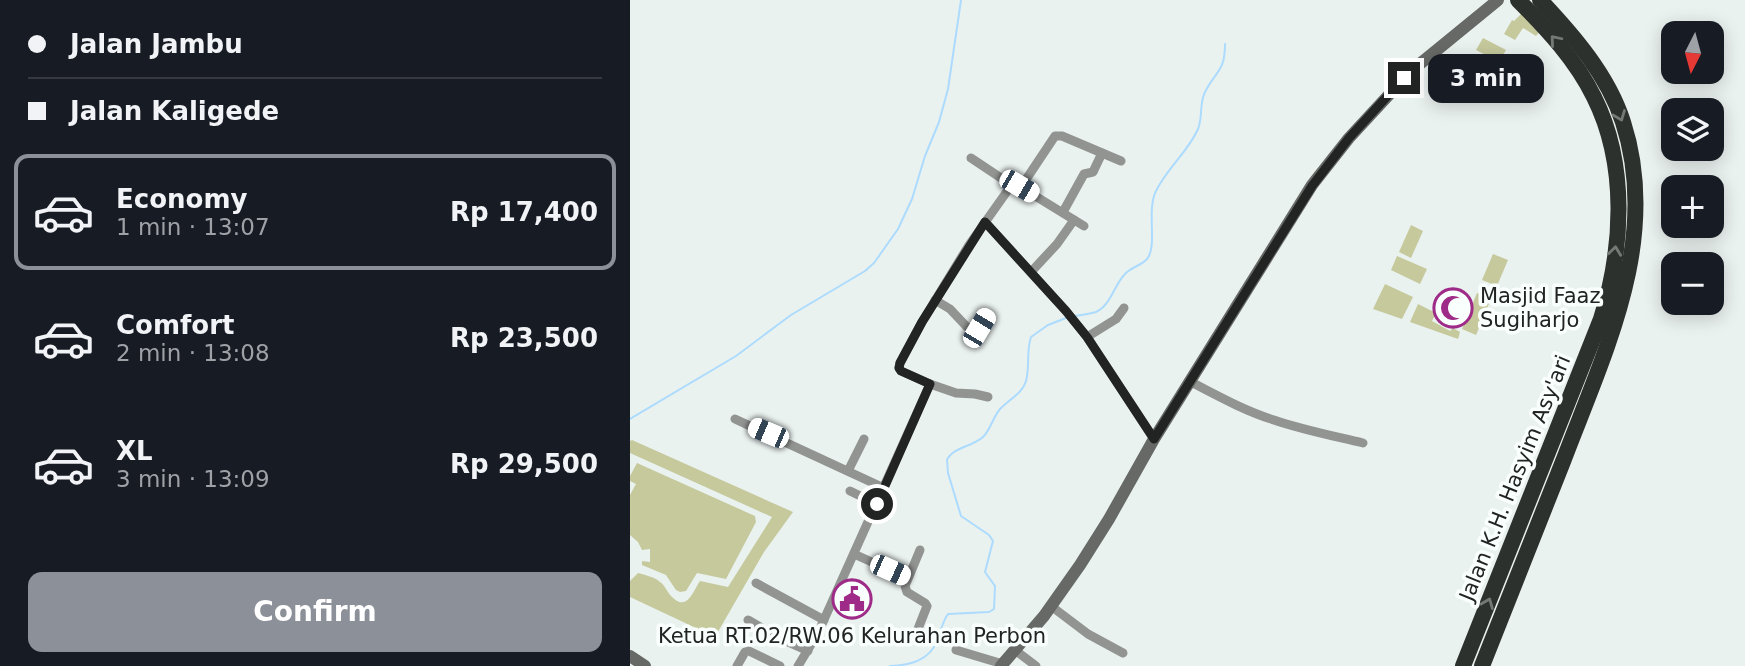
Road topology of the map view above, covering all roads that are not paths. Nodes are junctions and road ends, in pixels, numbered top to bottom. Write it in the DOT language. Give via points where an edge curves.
graph roads {
  1 [pos="1498,0"];
  2 [pos="1518,0"];
  3 [pos="1540,0"];
  4 [pos="1102,153"];
  5 [pos="971,158"];
  6 [pos="1121,161"];
  7 [pos="1016,186"];
  8 [pos="1063,212"];
  9 [pos="1074,219"];
  10 [pos="985,222"];
  11 [pos="1084,226"];
  12 [pos="1031,272"];
  13 [pos="935,300"];
  14 [pos="1124,308"];
  15 [pos="986,315"];
  16 [pos="1087,337"];
  17 [pos="1609,340"];
  18 [pos="1191,382"];
  19 [pos="930,384"];
  20 [pos="988,397"];
  21 [pos="1564,414"];
  22 [pos="735,419"];
  23 [pos="864,439"];
  24 [pos="1154,439"];
  25 [pos="1571,439"];
  26 [pos="1363,443"];
  27 [pos="848,471"];
  28 [pos="884,488"];
  29 [pos="849,491"];
  30 [pos="877,504"];
  31 [pos="1521,519"];
  32 [pos="920,550"];
  33 [pos="854,554"];
  34 [pos="908,578"];
  35 [pos="756,583"];
  36 [pos="1051,606"];
  37 [pos="748,620"];
  38 [pos="824,620"];
  39 [pos="916,634"];
  40 [pos="956,650"];
  41 [pos="1015,650"];
  42 [pos="808,651"];
  43 [pos="1123,653"];
  44 [pos="630,656"];
  45 [pos="1002,665"];
  46 [pos="645,666"];
  47 [pos="737,666"];
  48 [pos="780,666"];
  49 [pos="798,666"];
  50 [pos="1036,666"];
  51 [pos="1463,666"];
  52 [pos="1482,666"];
  1 -- 18 [label="street" via="1410,72 1349,138 1312,186"];
  21 -- 2 [label="highway, Jalan K.H. Hasyim Asy'ari, one-way" via="1609,289 1618,188 1610,139 1590,89 1557,42"];
  3 -- 17 [label="highway, Jalan K.H. Hasyim Asy'ari, one-way" via="1600,75 1628,137 1636,195 1634,241 1624,295"];
  4 -- 6 [label="street"];
  4 -- 7 [label="street" via="1057,135 1023,184"];
  4 -- 8 [label="street" via="1093,172 1085,172"];
  5 -- 7 [label="street"];
  7 -- 8 [label="street"];
  7 -- 10 [label="street"];
  8 -- 9 [label="street"];
  9 -- 11 [label="street"];
  9 -- 12 [label="street"];
  10 -- 12 [label="street"];
  10 -- 13 [label="street"];
  12 -- 16 [label="street"];
  13 -- 15 [label="street" via="974,330"];
  13 -- 19 [label="street" via="899,366"];
  14 -- 16 [label="street" via="1116,319"];
  16 -- 24 [label="street"];
  17 -- 21 [label="highway" via="1598,349 1568,423 1563,422"];
  17 -- 25 [label="highway, Jalan K.H. Hasyim Asy'ari"];
  18 -- 24 [label="street"];
  18 -- 26 [label="street" via="1272,419"];
  19 -- 20 [label="street"];
  19 -- 28 [label="street"];
  21 -- 31 [label="highway, Jalan K.H. Hasyim Asy'ari"];
  22 -- 27 [label="street"];
  23 -- 27 [label="street"];
  24 -- 36 [label="street" via="1109,519"];
  25 -- 31 [label="highway" via="1565,431 1533,508"];
  25 -- 52 [label="highway, Jalan K.H. Hasyim Asy'ari"];
  27 -- 28 [label="street"];
  28 -- 30 [label="street"];
  29 -- 30 [label="street"];
  30 -- 33 [label="street"];
  51 -- 31 [label="highway, Jalan K.H. Hasyim Asy'ari, one-way"];
  32 -- 34 [label="street"];
  33 -- 34 [label="street"];
  33 -- 38 [label="street"];
  34 -- 39 [label="street" via="906,591 927,606"];
  35 -- 38 [label="street"];
  36 -- 41 [label="street"];
  36 -- 43 [label="street"];
  37 -- 42 [label="street"];
  38 -- 42 [label="street"];
  40 -- 45 [label="street"];
  41 -- 45 [label="street"];
  41 -- 50 [label="street"];
  42 -- 49 [label="street"];
  44 -- 46 [label="street"];
  47 -- 48 [label="street" via="749,651"];
}
